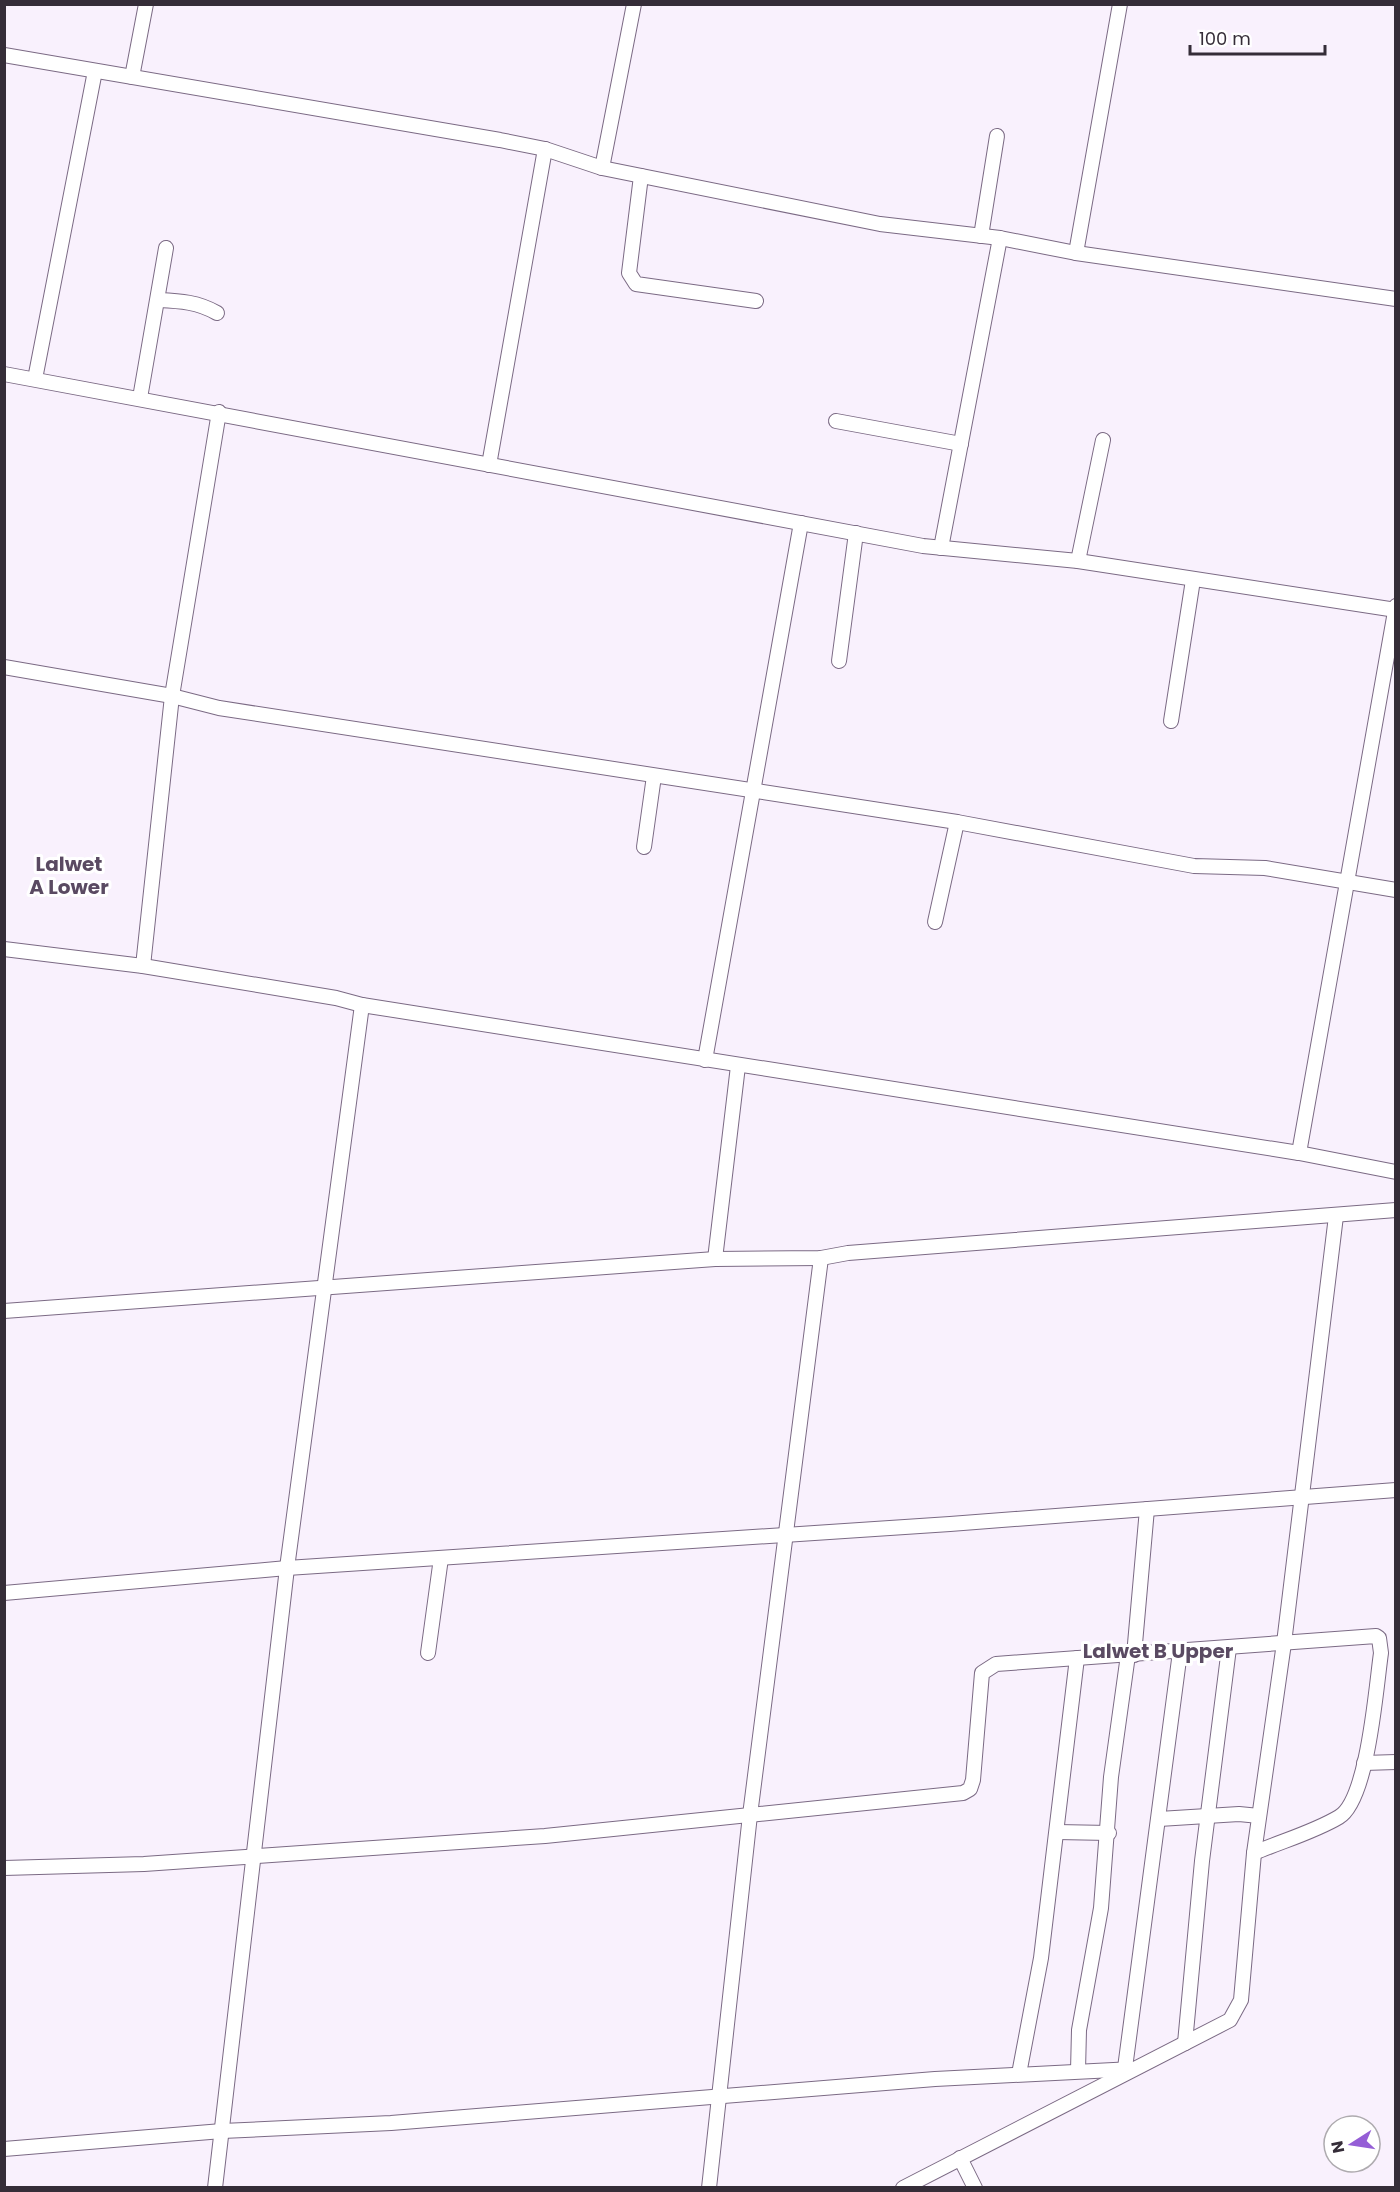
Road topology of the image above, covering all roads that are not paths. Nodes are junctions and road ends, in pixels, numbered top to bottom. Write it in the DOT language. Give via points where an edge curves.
graph roads {
  1 [pos="146,4"];
  2 [pos="634,4"];
  3 [pos="1120,4"];
  4 [pos="4,55"];
  5 [pos="95,70"];
  6 [pos="132,77"];
  7 [pos="997,136"];
  8 [pos="546,149"];
  9 [pos="602,168"];
  10 [pos="641,176"];
  11 [pos="981,236"];
  12 [pos="1000,238"];
  13 [pos="166,248"];
  14 [pos="1076,253"];
  15 [pos="1395,299"];
  16 [pos="159,300"];
  17 [pos="756,301"];
  18 [pos="217,313"];
  19 [pos="4,374"];
  20 [pos="35,379"];
  21 [pos="140,398"];
  22 [pos="219,412"];
  23 [pos="836,421"];
  24 [pos="1103,440"];
  25 [pos="961,444"];
  26 [pos="489,465"];
  27 [pos="801,523"];
  28 [pos="856,533"];
  29 [pos="941,548"];
  30 [pos="1078,561"];
  31 [pos="1193,580"];
  32 [pos="1395,608"];
  33 [pos="839,660"];
  34 [pos="4,667"];
  35 [pos="172,696"];
  36 [pos="1171,721"];
  37 [pos="654,776"];
  38 [pos="754,792"];
  39 [pos="957,822"];
  40 [pos="644,847"];
  41 [pos="1347,882"];
  42 [pos="1395,890"];
  43 [pos="935,922"];
  44 [pos="4,949"];
  45 [pos="143,966"];
  46 [pos="362,1005"];
  47 [pos="705,1060"];
  48 [pos="738,1066"];
  49 [pos="1299,1153"];
  50 [pos="1395,1172"];
  51 [pos="1395,1210"];
  52 [pos="1336,1216"];
  53 [pos="821,1258"];
  54 [pos="715,1259"];
  55 [pos="326,1287"];
  56 [pos="4,1311"];
  57 [pos="1395,1490"];
  58 [pos="1302,1497"];
  59 [pos="1147,1509"];
  60 [pos="788,1535"];
  61 [pos="441,1558"];
  62 [pos="287,1568"];
  63 [pos="4,1593"];
  64 [pos="1284,1643"];
  65 [pos="1229,1648"];
  66 [pos="1180,1652"];
  67 [pos="428,1653"];
  68 [pos="1131,1655"];
  69 [pos="1077,1658"];
  70 [pos="1395,1762"];
  71 [pos="1364,1763"];
  72 [pos="750,1815"];
  73 [pos="1259,1816"];
  74 [pos="1209,1817"];
  75 [pos="1159,1819"];
  76 [pos="1057,1832"];
  77 [pos="1109,1833"];
  78 [pos="1254,1853"];
  79 [pos="254,1855"];
  80 [pos="4,1868"];
  81 [pos="1185,2043"];
  82 [pos="1130,2069"];
  83 [pos="1078,2071"];
  84 [pos="1019,2074"];
  85 [pos="720,2097"];
  86 [pos="222,2131"];
  87 [pos="4,2149"];
  88 [pos="960,2158"];
  89 [pos="215,2187"];
  90 [pos="709,2187"];
  91 [pos="903,2187"];
  92 [pos="975,2187"];
  1 -- 6 [label="street"];
  2 -- 9 [label="street"];
  3 -- 14 [label="street"];
  4 -- 5 [label="street"];
  5 -- 6 [label="street"];
  5 -- 20 [label="street"];
  6 -- 8 [label="street"];
  7 -- 11 [label="street"];
  8 -- 9 [label="street"];
  8 -- 26 [label="street"];
  9 -- 10 [label="street"];
  10 -- 11 [label="street" via="880,224"];
  10 -- 17 [label="street" via="629,273 632,281"];
  11 -- 12 [label="street"];
  12 -- 14 [label="street"];
  12 -- 25 [label="street"];
  13 -- 16 [label="street"];
  14 -- 15 [label="street"];
  16 -- 18 [label="street" via="190,302"];
  16 -- 21 [label="street"];
  19 -- 20 [label="street"];
  20 -- 21 [label="street"];
  21 -- 22 [label="street"];
  22 -- 26 [label="street"];
  22 -- 35 [label="street"];
  23 -- 25 [label="street"];
  24 -- 30 [label="street"];
  25 -- 29 [label="street"];
  26 -- 27 [label="street"];
  27 -- 28 [label="street"];
  27 -- 38 [label="street"];
  28 -- 29 [label="street"];
  28 -- 33 [label="street"];
  29 -- 30 [label="street"];
  30 -- 31 [label="street"];
  31 -- 32 [label="street"];
  31 -- 36 [label="street"];
  32 -- 41 [label="street"];
  34 -- 35 [label="street"];
  35 -- 37 [label="street" via="243,712"];
  35 -- 45 [label="street"];
  37 -- 38 [label="street"];
  37 -- 40 [label="street"];
  38 -- 39 [label="street"];
  38 -- 47 [label="street"];
  39 -- 41 [label="street" via="1194,866 1266,868"];
  39 -- 43 [label="street"];
  41 -- 42 [label="street"];
  41 -- 49 [label="street"];
  44 -- 45 [label="street"];
  45 -- 46 [label="street"];
  46 -- 47 [label="street"];
  46 -- 55 [label="street"];
  47 -- 48 [label="street"];
  48 -- 49 [label="street"];
  48 -- 54 [label="street"];
  49 -- 50 [label="street"];
  51 -- 52 [label="street"];
  52 -- 53 [label="street"];
  52 -- 58 [label="street"];
  53 -- 54 [label="street"];
  53 -- 60 [label="street"];
  54 -- 55 [label="street"];
  55 -- 56 [label="street"];
  55 -- 62 [label="street"];
  57 -- 58 [label="street"];
  58 -- 59 [label="street"];
  58 -- 64 [label="street"];
  59 -- 60 [label="street"];
  59 -- 68 [label="street"];
  60 -- 61 [label="street"];
  60 -- 72 [label="street"];
  61 -- 62 [label="street"];
  61 -- 67 [label="street"];
  62 -- 63 [label="street"];
  62 -- 79 [label="street"];
  64 -- 65 [label="street"];
  64 -- 71 [label="street" via="1379,1638 1381,1653"];
  64 -- 73 [label="street"];
  65 -- 66 [label="street"];
  65 -- 74 [label="street"];
  66 -- 68 [label="street"];
  66 -- 75 [label="street"];
  68 -- 69 [label="street"];
  68 -- 77 [label="street" via="1111,1777"];
  69 -- 72 [label="street" via="1006,1662 982,1673 973,1780 970,1789 963,1793"];
  69 -- 76 [label="street"];
  70 -- 71 [label="street"];
  71 -- 78 [label="street" via="1358,1790 1342,1816"];
  72 -- 79 [label="street" via="545,1836"];
  72 -- 85 [label="street"];
  73 -- 74 [label="street"];
  73 -- 78 [label="street"];
  74 -- 75 [label="street"];
  74 -- 81 [label="street"];
  75 -- 82 [label="street"];
  76 -- 77 [label="street"];
  76 -- 84 [label="street" via="1041,1958"];
  77 -- 83 [label="street" via="1101,1908 1079,2030"];
  78 -- 81 [label="street" via="1241,2000 1230,2020"];
  79 -- 80 [label="street" via="144,1864"];
  79 -- 86 [label="street"];
  81 -- 82 [label="street"];
  82 -- 83 [label="street"];
  82 -- 88 [label="street"];
  83 -- 84 [label="street"];
  84 -- 85 [label="street"];
  85 -- 86 [label="street" via="391,2123"];
  85 -- 90 [label="street"];
  86 -- 87 [label="street"];
  86 -- 89 [label="street"];
  88 -- 91 [label="street"];
  88 -- 92 [label="street"];
}
